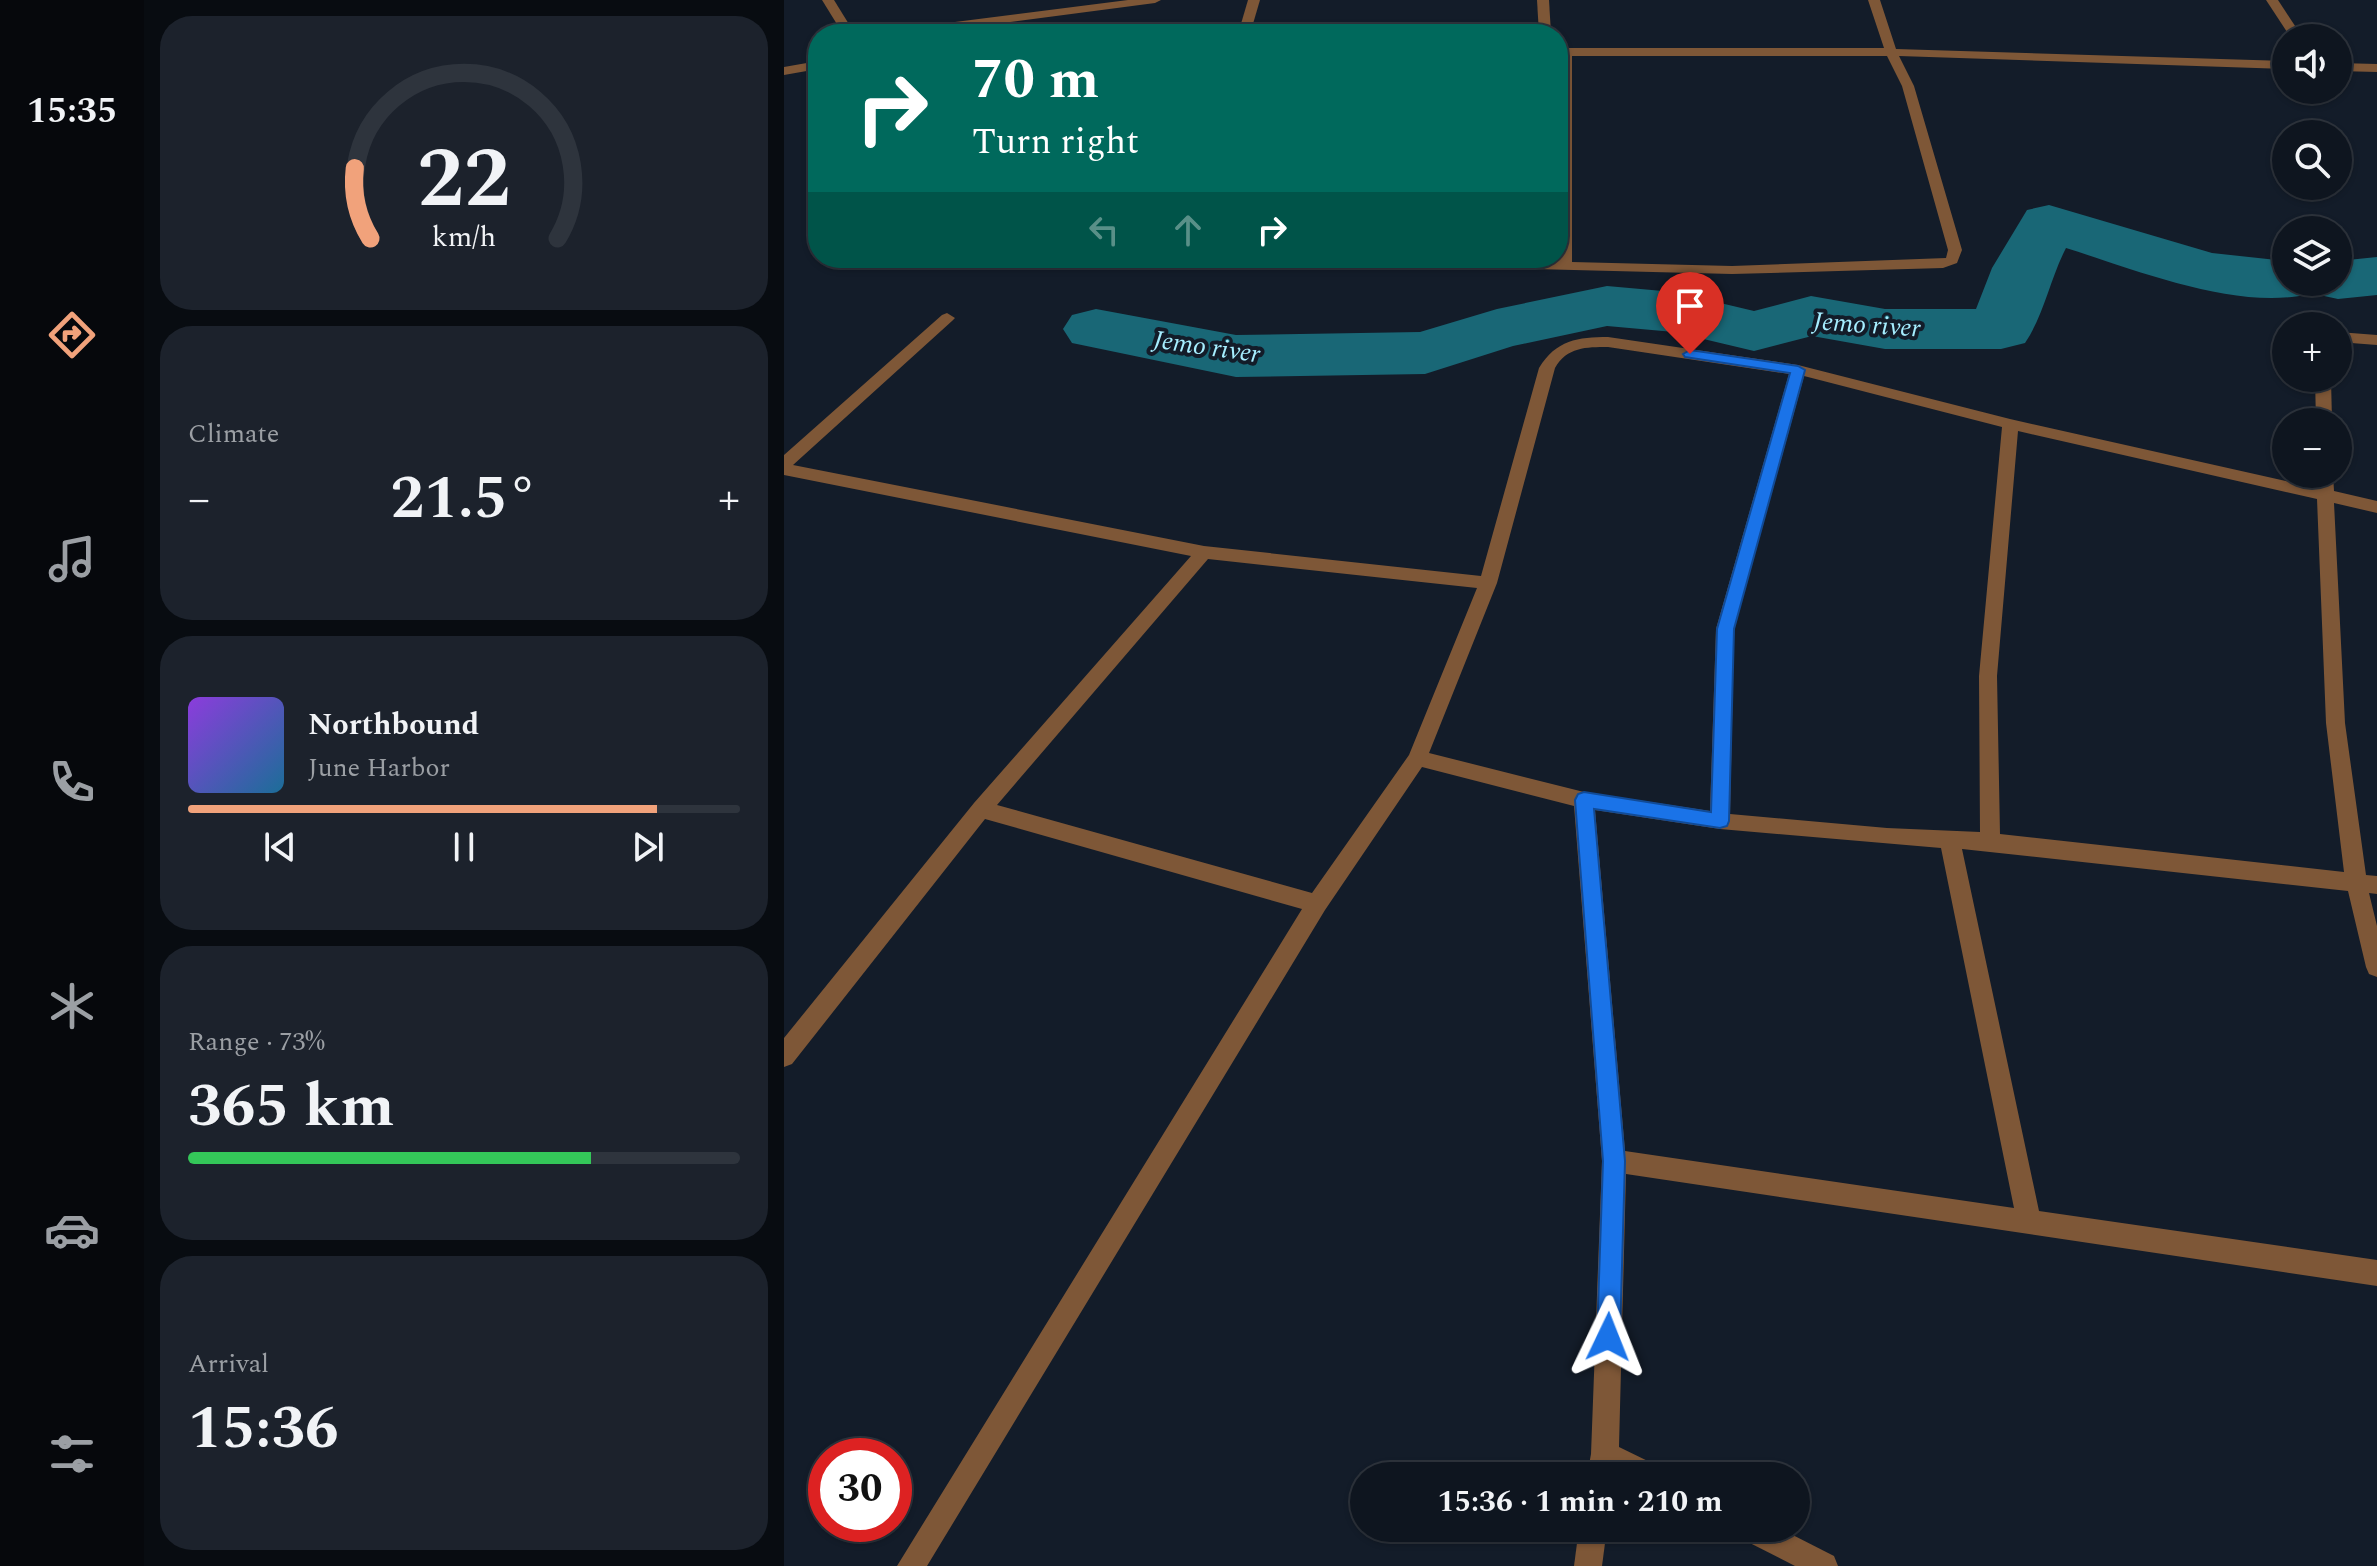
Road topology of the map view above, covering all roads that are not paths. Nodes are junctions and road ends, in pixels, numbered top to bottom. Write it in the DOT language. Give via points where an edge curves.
graph roads {
  1 [pos="828,0"];
  2 [pos="1155,0"];
  3 [pos="1254,0"];
  4 [pos="1543,0"];
  5 [pos="1874,0"];
  6 [pos="2272,0"];
  7 [pos="843,24"];
  8 [pos="969,24"];
  9 [pos="1247,24"];
  10 [pos="1544,24"];
  11 [pos="2288,24"];
  12 [pos="1568,52"];
  13 [pos="1891,52"];
  14 [pos="2272,65"];
  15 [pos="808,67"];
  16 [pos="2352,67"];
  17 [pos="2377,68"];
  18 [pos="784,71"];
  19 [pos="1568,266"];
  20 [pos="947,318"];
  21 [pos="2352,338"];
  22 [pos="2377,340"];
  23 [pos="1798,370"];
  24 [pos="2010,424"];
  25 [pos="784,466"];
  26 [pos="2272,474"];
  27 [pos="2325,488"];
  28 [pos="2334,488"];
  29 [pos="2377,507"];
  30 [pos="1204,552"];
  31 [pos="1488,583"];
  32 [pos="1417,758"];
  33 [pos="1584,800"];
  34 [pos="981,809"];
  35 [pos="1720,821"];
  36 [pos="1950,841"];
  37 [pos="1990,841"];
  38 [pos="2355,884"];
  39 [pos="2377,885"];
  40 [pos="1317,904"];
  41 [pos="2377,967"];
  42 [pos="784,1056"];
  43 [pos="1614,1161"];
  44 [pos="2029,1221"];
  45 [pos="2377,1273"];
  46 [pos="1603,1462"];
  47 [pos="1591,1542"];
  48 [pos="1777,1542"];
  49 [pos="911,1566"];
  50 [pos="1588,1566"];
  51 [pos="1824,1566"];
  1 -- 7 [label="street"];
  2 -- 8 [label="street"];
  3 -- 9 [label="street"];
  4 -- 10 [label="street"];
  5 -- 13 [label="street"];
  6 -- 11 [label="street"];
  12 -- 13 [label="street"];
  13 -- 14 [label="street"];
  13 -- 19 [label="street" via="1908,86 1955,250 1952,260 1732,270"];
  15 -- 18 [label="street"];
  16 -- 17 [label="street"];
  20 -- 25 [label="street"];
  21 -- 22 [label="street"];
  23 -- 24 [label="street"];
  23 -- 31 [label="street" via="1608,342 1563,347 1547,368"];
  23 -- 35 [label="street" via="1725,629"];
  24 -- 26 [label="street"];
  24 -- 37 [label="street" via="1988,676"];
  25 -- 30 [label="street"];
  27 -- 38 [label="street" via="2333,692"];
  28 -- 29 [label="street"];
  30 -- 31 [label="street"];
  30 -- 34 [label="street"];
  31 -- 32 [label="street"];
  32 -- 33 [label="street"];
  32 -- 40 [label="street"];
  33 -- 35 [label="street"];
  33 -- 43 [label="street"];
  34 -- 40 [label="street"];
  34 -- 42 [label="street"];
  35 -- 36 [label="street"];
  36 -- 37 [label="street"];
  36 -- 44 [label="street"];
  37 -- 38 [label="street"];
  38 -- 39 [label="street"];
  38 -- 41 [label="street"];
  40 -- 49 [label="street"];
  43 -- 44 [label="street"];
  43 -- 46 [label="street"];
  44 -- 45 [label="street"];
  47 -- 50 [label="street"];
  48 -- 51 [label="street"];
}
